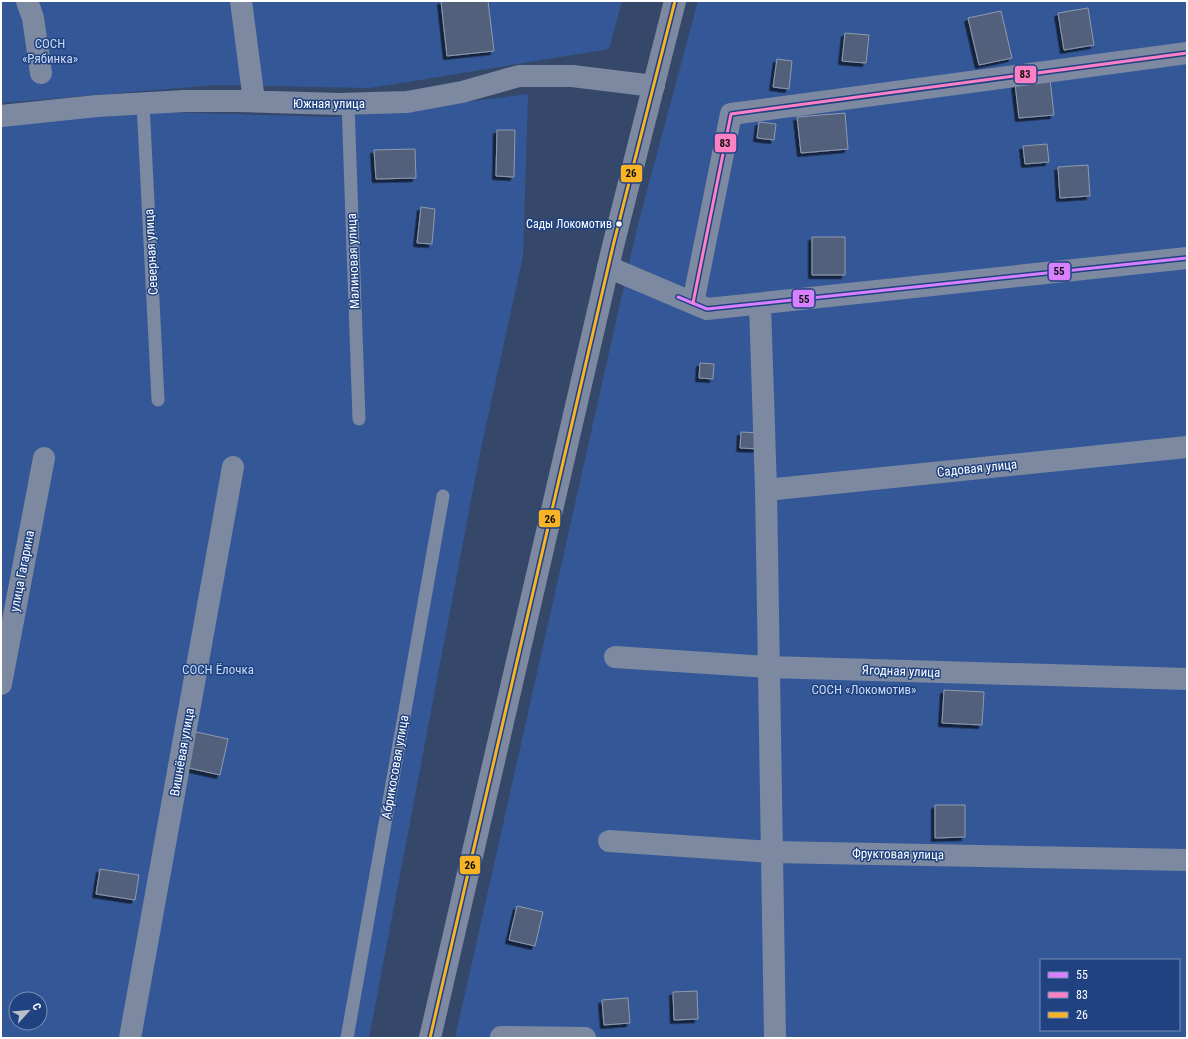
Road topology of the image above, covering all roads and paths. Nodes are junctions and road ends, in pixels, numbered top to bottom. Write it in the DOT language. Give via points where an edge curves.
graph roads {
  1 [pos="27,1"];
  2 [pos="241,1"];
  3 [pos="675,1"];
  4 [pos="1187,53"];
  5 [pos="41,73"];
  6 [pos="654,86"];
  7 [pos="254,101"];
  8 [pos="143,103"];
  9 [pos="348,104"];
  10 [pos="1,116"];
  11 [pos="1187,258"];
  12 [pos="608,267"];
  13 [pos="693,303"];
  14 [pos="760,304"];
  15 [pos="158,400"];
  16 [pos="359,419"];
  17 [pos="1187,447"];
  18 [pos="44,458"];
  19 [pos="233,467"];
  20 [pos="766,490"];
  21 [pos="443,496"];
  22 [pos="615,657"];
  23 [pos="769,667"];
  24 [pos="1187,679"];
  25 [pos="1,684"];
  26 [pos="609,840"];
  27 [pos="772,852"];
  28 [pos="1187,860"];
  29 [pos="501,1037"];
  30 [pos="130,1038"];
  31 [pos="347,1038"];
  32 [pos="430,1038"];
  33 [pos="585,1038"];
  34 [pos="775,1038"];
  1 -- 5 [label="street" via="33,18"];
  2 -- 7 [label="street"];
  3 -- 6 [label="street"];
  4 -- 13 [label="street" via="731,114"];
  6 -- 9 [label="street, Южная улица" via="572,76 519,76 462,92 407,102"];
  6 -- 12 [label="street"];
  7 -- 8 [label="street, Южная улица"];
  7 -- 9 [label="street, Южная улица"];
  8 -- 10 [label="street, Южная улица"];
  8 -- 15 [label="lane, Северная улица"];
  9 -- 16 [label="lane, Малиновая улица"];
  11 -- 14 [label="street"];
  12 -- 13 [label="street"];
  12 -- 32 [label="street"];
  13 -- 14 [label="street" via="707,309"];
  14 -- 20 [label="street"];
  17 -- 20 [label="street, Садовая улица"];
  18 -- 25 [label="street, улица Гагарина"];
  19 -- 30 [label="street, Вишнёвая улица"];
  20 -- 23 [label="street"];
  21 -- 31 [label="lane, Абрикосовая улица"];
  22 -- 23 [label="street, Ягодная улица"];
  23 -- 24 [label="street, Ягодная улица"];
  23 -- 27 [label="street"];
  26 -- 27 [label="street, Фруктовая улица"];
  27 -- 28 [label="street, Фруктовая улица"];
  27 -- 34 [label="street"];
  29 -- 33 [label="street"];
}
